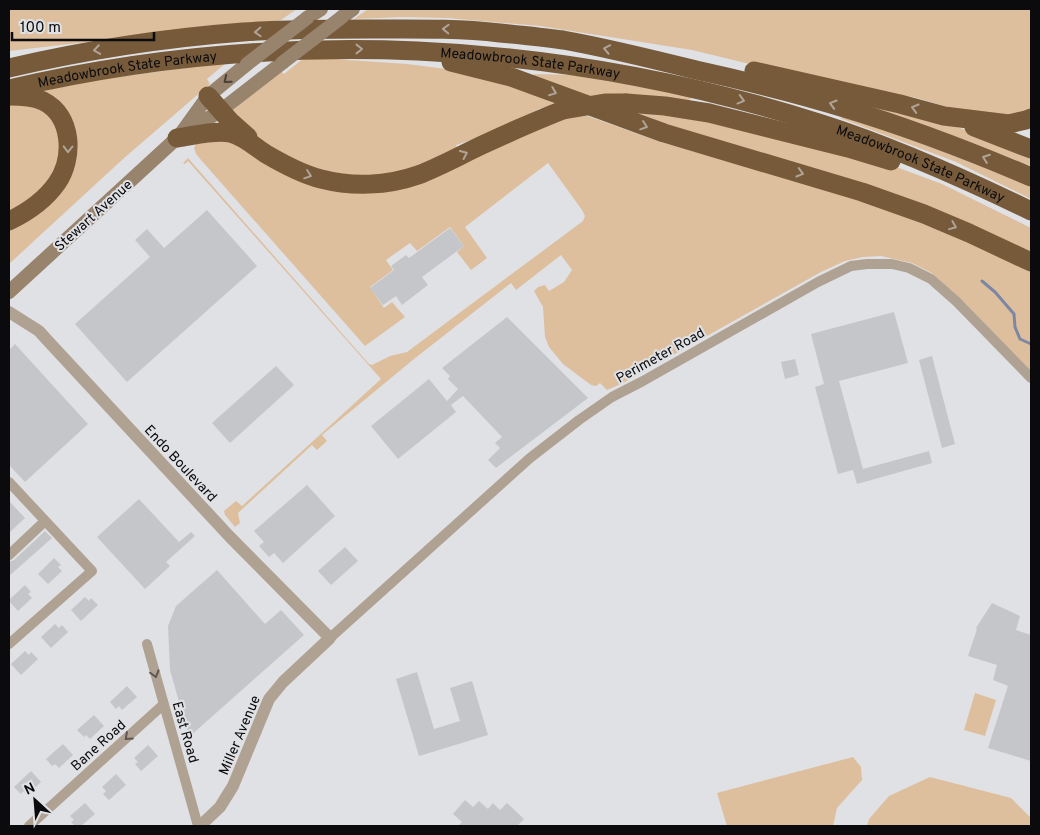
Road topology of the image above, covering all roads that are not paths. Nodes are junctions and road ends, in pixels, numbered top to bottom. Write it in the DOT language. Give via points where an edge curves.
graph roads {
  1 [pos="320,9"];
  2 [pos="348,13"];
  3 [pos="401,50"];
  4 [pos="66,56"];
  5 [pos="637,56"];
  6 [pos="9,57"];
  7 [pos="9,68"];
  8 [pos="9,89"];
  9 [pos="9,96"];
  10 [pos="208,96"];
  11 [pos="220,110"];
  12 [pos="944,116"];
  13 [pos="1031,118"];
  14 [pos="177,138"];
  15 [pos="1031,149"];
  16 [pos="265,153"];
  17 [pos="1031,177"];
  18 [pos="970,181"];
  19 [pos="1031,211"];
  20 [pos="9,221"];
  21 [pos="1031,262"];
  22 [pos="9,292"];
  23 [pos="9,312"];
  24 [pos="1031,378"];
  25 [pos="9,482"];
  26 [pos="45,521"];
  27 [pos="9,555"];
  28 [pos="330,638"];
  29 [pos="9,644"];
  30 [pos="147,644"];
  31 [pos="164,704"];
  32 [pos="29,826"];
  33 [pos="199,826"];
  1 -- 10 [label="main road, Stewart Avenue, one-way, bridge"];
  2 -- 11 [label="main road, Stewart Avenue, bridge"];
  8 -- 3 [label="highway, Meadowbrook State Parkway, one-way" via="107,69 210,56 309,50"];
  3 -- 18 [label="highway, Meadowbrook State Parkway, one-way" via="555,63 687,87 822,124"];
  3 -- 21 [label="highway, one-way" via="511,77 664,133 862,192 969,233"];
  5 -- 4 [label="highway, Meadowbrook State Parkway, one-way" via="560,40 444,29 242,32 171,39"];
  4 -- 6 [label="highway"];
  4 -- 7 [label="highway, Meadowbrook State Parkway"];
  12 -- 5 [label="highway, one-way" via="706,61"];
  17 -- 5 [label="highway, Meadowbrook State Parkway, one-way" via="845,108"];
  9 -- 20 [label="highway, one-way" via="29,97 50,106 63,122 68,144 66,164 53,188 30,209"];
  10 -- 11 [label="highway"];
  10 -- 14 [label="main road, Stewart Avenue"];
  11 -- 14 [label="main road, Stewart Avenue"];
  11 -- 16 [label="highway"];
  12 -- 13 [label="highway" via="1009,124"];
  12 -- 15 [label="highway"];
  14 -- 16 [label="highway" via="230,133"];
  14 -- 22 [label="main road, Stewart Avenue"];
  16 -- 18 [label="highway, one-way, bridge" via="321,179 355,184 384,183 418,175 563,110 626,103 709,113 848,148 920,171"];
  18 -- 19 [label="highway, Meadowbrook State Parkway"];
  23 -- 28 [label="street, Endo Boulevard" via="48,341 230,537"];
  24 -- 28 [label="street, Perimeter Road" via="931,279 892,264 851,266 612,397 579,420 530,458"];
  25 -- 26 [label="street"];
  26 -- 27 [label="street"];
  26 -- 29 [label="street" via="92,571"];
  28 -- 33 [label="street, Miller Avenue" via="269,699 233,786 220,807"];
  30 -- 31 [label="street, East Road, one-way"];
  31 -- 32 [label="street, Bane Road, one-way"];
  31 -- 33 [label="street, East Road"];
}
